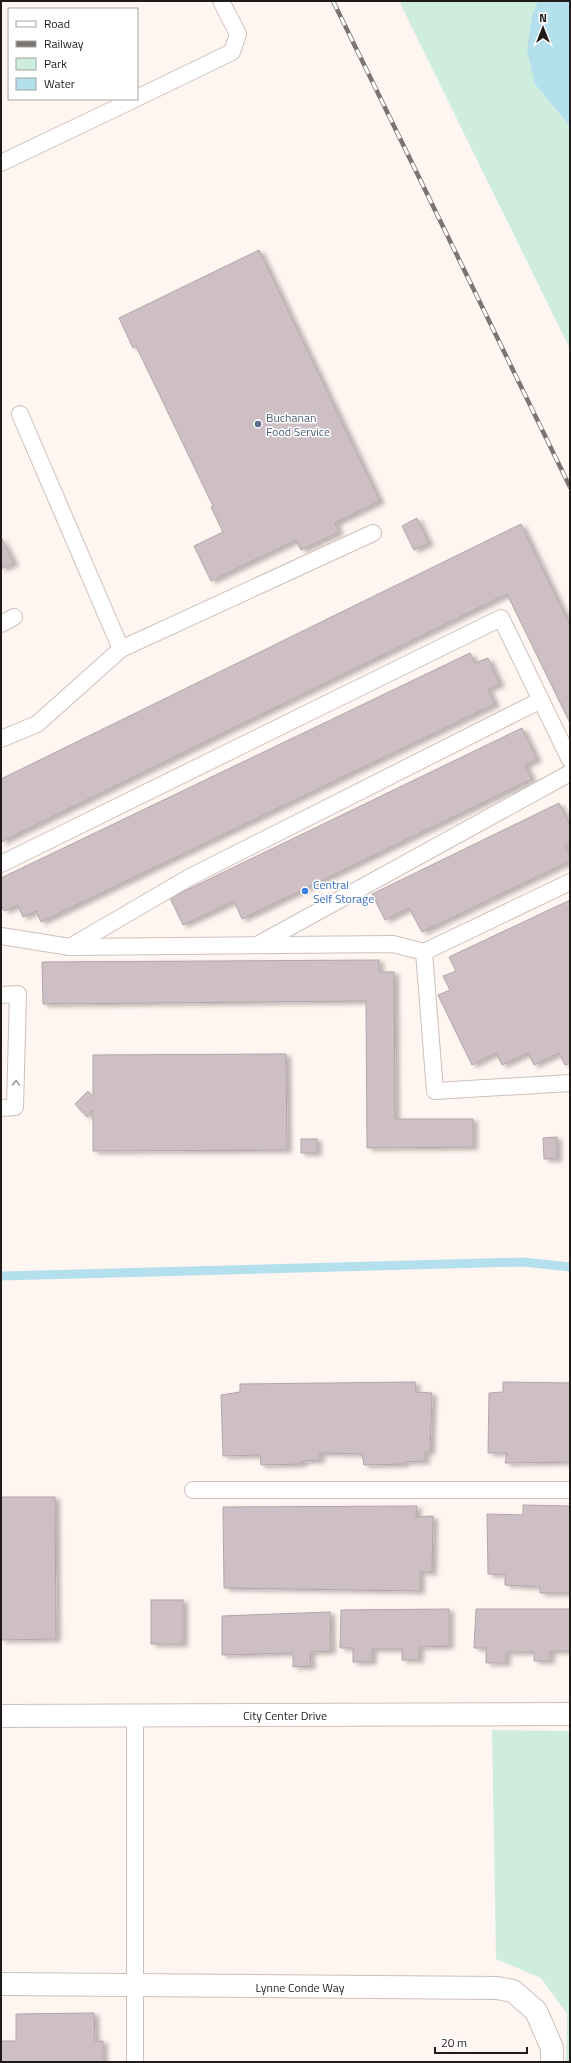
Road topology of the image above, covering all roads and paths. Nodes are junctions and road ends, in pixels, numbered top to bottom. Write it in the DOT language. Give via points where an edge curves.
graph roads {
  1 [pos="221,1"];
  2 [pos="138,97"];
  3 [pos="132,100"];
  4 [pos="1,164"];
  5 [pos="20,414"];
  6 [pos="373,534"];
  7 [pos="121,648"];
  8 [pos="541,700"];
  9 [pos="1,739"];
  10 [pos="570,760"];
  11 [pos="570,773"];
  12 [pos="1,864"];
  13 [pos="570,882"];
  14 [pos="1,936"];
  15 [pos="258,945"];
  16 [pos="70,947"];
  17 [pos="424,952"];
  18 [pos="1,995"];
  19 [pos="570,1083"];
  20 [pos="1,1108"];
  21 [pos="193,1490"];
  22 [pos="570,1490"];
  23 [pos="570,1714"];
  24 [pos="1,1716"];
  25 [pos="135,1716"];
  26 [pos="1,1984"];
  27 [pos="135,1986"];
  28 [pos="135,2062"];
  29 [pos="552,2062"];
  1 -- 2 [label="lane" via="238,34 232,52"];
  3 -- 4 [label="lane"];
  5 -- 7 [label="lane"];
  6 -- 7 [label="lane"];
  7 -- 9 [label="lane" via="37,724"];
  8 -- 10 [label="lane"];
  8 -- 12 [label="lane" via="501,618"];
  8 -- 16 [label="lane" via="190,877"];
  11 -- 15 [label="lane"];
  13 -- 17 [label="lane"];
  14 -- 16 [label="lane"];
  15 -- 16 [label="lane"];
  15 -- 17 [label="lane" via="393,944"];
  17 -- 19 [label="lane" via="435,1091"];
  20 -- 18 [label="lane, one-way" via="15,1107 18,994"];
  21 -- 22 [label="lane"];
  23 -- 25 [label="street, City Center Drive"];
  24 -- 25 [label="street, City Center Drive"];
  25 -- 27 [label="lane"];
  26 -- 27 [label="street, Lynne Conde Way"];
  27 -- 28 [label="lane"];
  27 -- 29 [label="street, Lynne Conde Way" via="508,1990 513,1991 536,2011 552,2048"];
}
